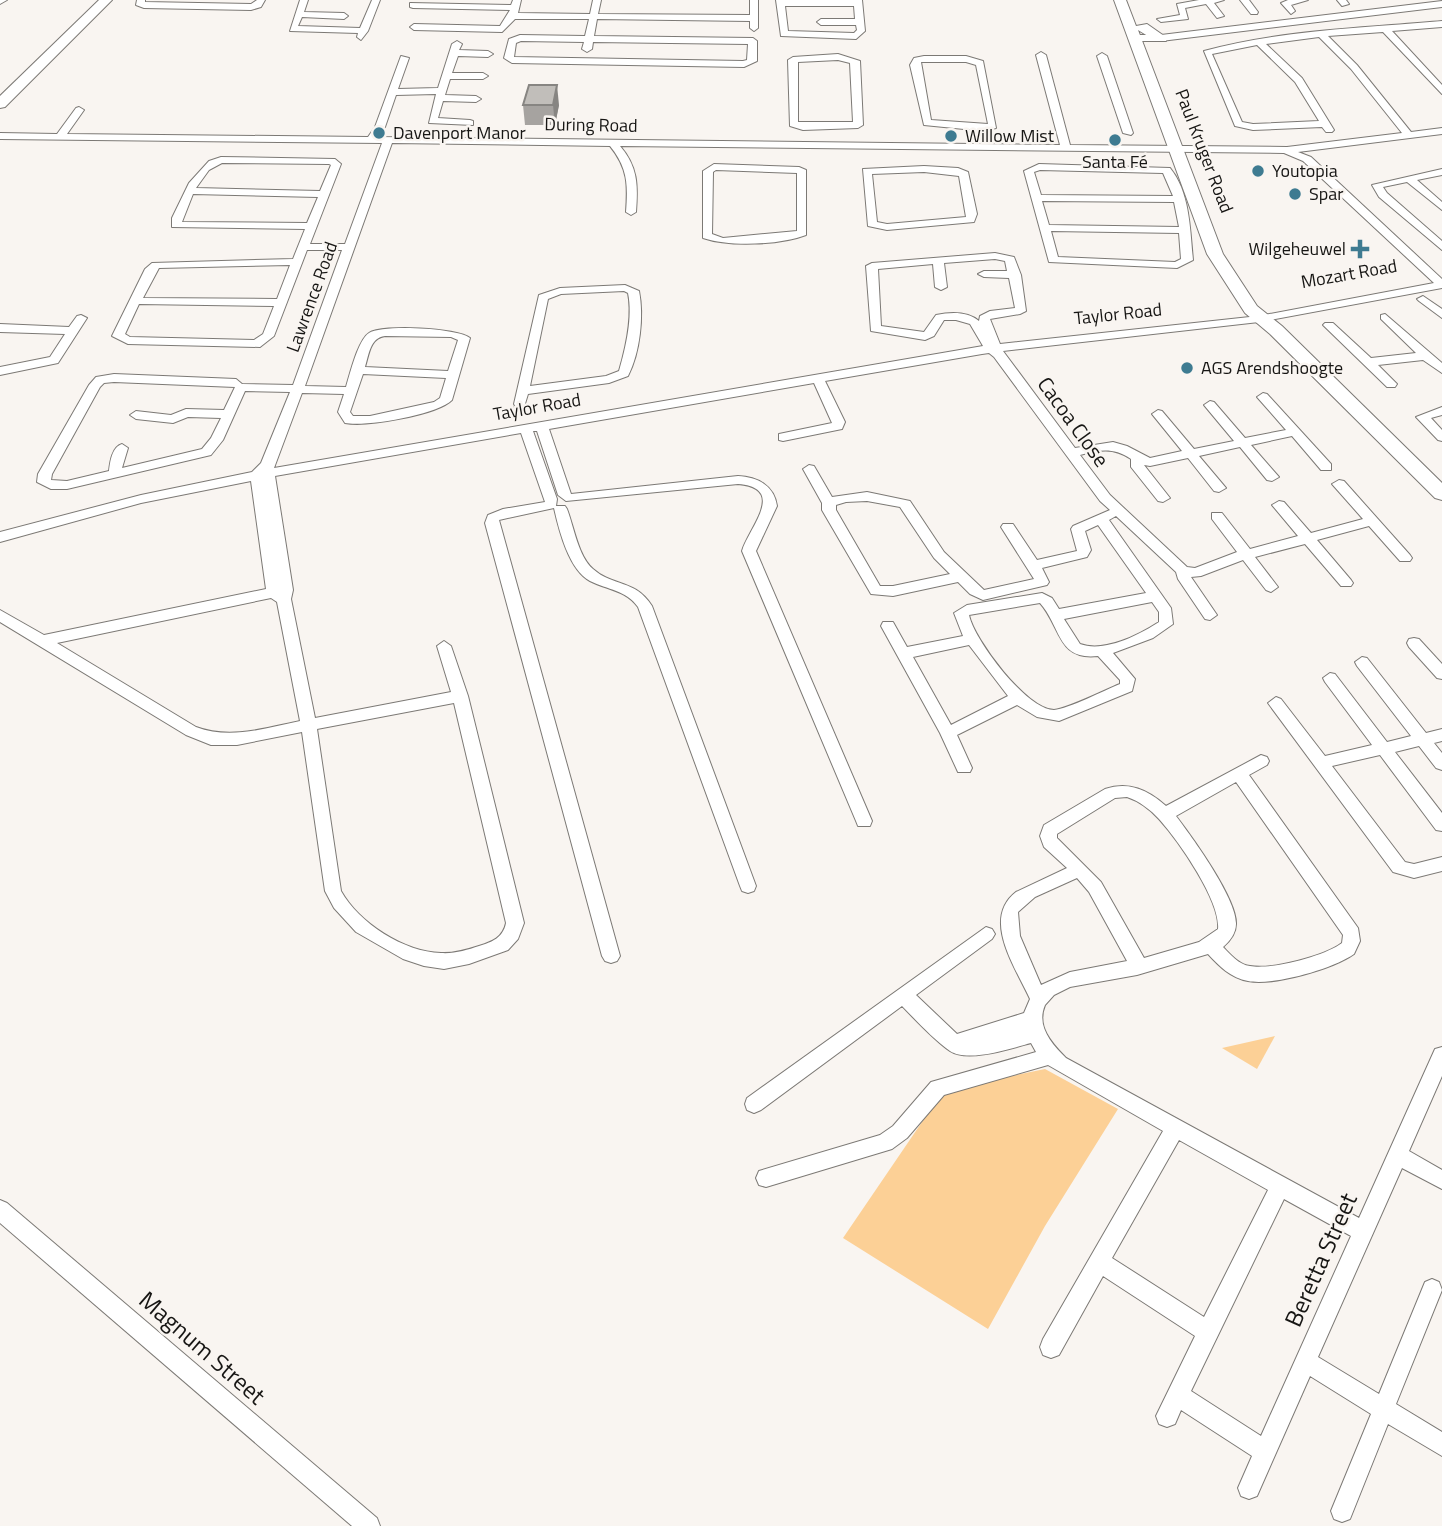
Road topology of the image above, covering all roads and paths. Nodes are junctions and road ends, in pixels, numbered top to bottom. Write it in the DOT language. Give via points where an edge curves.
graph roads {
  1 [pos="106,0"];
  2 [pos="141,0"];
  3 [pos="261,0"];
  4 [pos="304,0"];
  5 [pos="376,0"];
  6 [pos="597,0"];
  7 [pos="754,0"];
  8 [pos="1120,0"];
  9 [pos="1128,0"];
  10 [pos="1220,0"];
  11 [pos="1244,0"];
  12 [pos="1304,0"];
  13 [pos="1401,0"];
  14 [pos="858,1"];
  15 [pos="1208,1"];
  16 [pos="780,2"];
  17 [pos="175,3"];
  18 [pos="218,3"];
  19 [pos="1442,4"];
  20 [pos="413,5"];
  21 [pos="515,8"];
  22 [pos="1409,8"];
  23 [pos="1292,11"];
  24 [pos="1254,12"];
  25 [pos="298,14"];
  26 [pos="344,16"];
  27 [pos="594,16"];
  28 [pos="1220,16"];
  29 [pos="754,18"];
  30 [pos="1161,19"];
  31 [pos="821,22"];
  32 [pos="860,22"];
  33 [pos="1442,24"];
  34 [pos="414,27"];
  35 [pos="1386,29"];
  36 [pos="1140,34"];
  37 [pos="1321,34"];
  38 [pos="1161,38"];
  39 [pos="589,39"];
  40 [pos="754,41"];
  41 [pos="1258,42"];
  42 [pos="488,54"];
  43 [pos="1041,55"];
  44 [pos="1102,55"];
  45 [pos="404,58"];
  46 [pos="584,61"];
  47 [pos="447,76"];
  48 [pos="484,76"];
  49 [pos="1442,91"];
  50 [pos="394,92"];
  51 [pos="441,95"];
  52 [pos="476,99"];
  53 [pos="0,104"];
  54 [pos="79,110"];
  55 [pos="470,123"];
  56 [pos="1325,124"];
  57 [pos="815,127"];
  58 [pos="827,127"];
  59 [pos="1442,131"];
  60 [pos="1128,133"];
  61 [pos="0,136"];
  62 [pos="955,136"];
  63 [pos="1409,136"];
  64 [pos="60,137"];
  65 [pos="380,140"];
  66 [pos="613,143"];
  67 [pos="1341,145"];
  68 [pos="816,146"];
  69 [pos="827,146"];
  70 [pos="1177,148"];
  71 [pos="1066,149"];
  72 [pos="1086,149"];
  73 [pos="1286,150"];
  74 [pos="921,152"];
  75 [pos="934,152"];
  76 [pos="1302,155"];
  77 [pos="755,156"];
  78 [pos="1090,167"];
  79 [pos="924,169"];
  80 [pos="937,170"];
  81 [pos="1442,172"];
  82 [pos="1409,178"];
  83 [pos="191,191"];
  84 [pos="324,194"];
  85 [pos="1367,197"];
  86 [pos="1036,198"];
  87 [pos="1179,199"];
  88 [pos="1442,207"];
  89 [pos="631,212"];
  90 [pos="311,226"];
  91 [pos="1044,228"];
  92 [pos="1184,230"];
  93 [pos="305,243"];
  94 [pos="351,243"];
  95 [pos="1442,247"];
  96 [pos="938,259"];
  97 [pos="298,262"];
  98 [pos="984,274"];
  99 [pos="1015,275"];
  100 [pos="1440,281"];
  101 [pos="941,287"];
  102 [pos="1423,299"];
  103 [pos="135,301"];
  104 [pos="282,303"];
  105 [pos="1442,315"];
  106 [pos="1263,316"];
  107 [pos="1385,317"];
  108 [pos="81,318"];
  109 [pos="1329,325"];
  110 [pos="0,328"];
  111 [pos="73,331"];
  112 [pos="992,349"];
  113 [pos="1426,356"];
  114 [pos="1368,362"];
  115 [pos="1442,369"];
  116 [pos="357,370"];
  117 [pos="0,371"];
  118 [pos="452,375"];
  119 [pos="818,379"];
  120 [pos="1391,384"];
  121 [pos="242,385"];
  122 [pos="298,387"];
  123 [pos="350,388"];
  124 [pos="1263,397"];
  125 [pos="521,402"];
  126 [pos="1210,405"];
  127 [pos="1442,411"];
  128 [pos="230,414"];
  129 [pos="1158,414"];
  130 [pos="136,415"];
  131 [pos="542,426"];
  132 [pos="519,430"];
  133 [pos="1294,432"];
  134 [pos="783,437"];
  135 [pos="1442,437"];
  136 [pos="1242,443"];
  137 [pos="122,448"];
  138 [pos="1191,454"];
  139 [pos="1073,456"];
  140 [pos="1137,459"];
  141 [pos="1326,467"];
  142 [pos="809,469"];
  143 [pos="264,471"];
  144 [pos="117,473"];
  145 [pos="1272,477"];
  146 [pos="1339,484"];
  147 [pos="1219,488"];
  148 [pos="1442,494"];
  149 [pos="1163,498"];
  150 [pos="559,501"];
  151 [pos="829,503"];
  152 [pos="1279,505"];
  153 [pos="1119,511"];
  154 [pos="1217,516"];
  155 [pos="1101,519"];
  156 [pos="1372,521"];
  157 [pos="1007,527"];
  158 [pos="0,535"];
  159 [pos="1308,538"];
  160 [pos="1245,555"];
  161 [pos="1405,558"];
  162 [pos="1034,565"];
  163 [pos="1182,571"];
  164 [pos="961,577"];
  165 [pos="1346,583"];
  166 [pos="1271,587"];
  167 [pos="281,594"];
  168 [pos="1153,597"];
  169 [pos="0,615"];
  170 [pos="1056,615"];
  171 [pos="1210,615"];
  172 [pos="888,626"];
  173 [pos="971,639"];
  174 [pos="40,641"];
  175 [pos="1414,643"];
  176 [pos="444,646"];
  177 [pos="1101,650"];
  178 [pos="905,653"];
  179 [pos="1362,662"];
  180 [pos="1442,674"];
  181 [pos="1330,678"];
  182 [pos="460,696"];
  183 [pos="1018,698"];
  184 [pos="1276,704"];
  185 [pos="309,727"];
  186 [pos="948,733"];
  187 [pos="1442,735"];
  188 [pos="1423,739"];
  189 [pos="1384,748"];
  190 [pos="1261,761"];
  191 [pos="1321,764"];
  192 [pos="1442,764"];
  193 [pos="964,768"];
  194 [pos="1239,774"];
  195 [pos="1165,814"];
  196 [pos="864,821"];
  197 [pos="1442,825"];
  198 [pos="1442,864"];
  199 [pos="1080,870"];
  200 [pos="748,886"];
  201 [pos="986,934"];
  202 [pos="1211,946"];
  203 [pos="611,956"];
  204 [pos="1139,966"];
  205 [pos="903,994"];
  206 [pos="1039,999"];
  207 [pos="1034,1026"];
  208 [pos="1442,1055"];
  209 [pos="1050,1056"];
  210 [pos="754,1104"];
  211 [pos="1175,1128"];
  212 [pos="1397,1155"];
  213 [pos="766,1178"];
  214 [pos="1442,1181"];
  215 [pos="1280,1186"];
  216 [pos="0,1210"];
  217 [pos="1362,1231"];
  218 [pos="1100,1262"];
  219 [pos="1432,1289"];
  220 [pos="1208,1332"];
  221 [pos="1051,1347"];
  222 [pos="1305,1361"];
  223 [pos="1177,1395"];
  224 [pos="1384,1409"];
  225 [pos="1167,1416"];
  226 [pos="1442,1444"];
  227 [pos="1265,1452"];
  228 [pos="1249,1488"];
  229 [pos="1342,1511"];
  230 [pos="369,1526"];
  1 -- 53 [label="street"];
  2 -- 17 [label="street" via="140,4"];
  3 -- 18 [label="street" via="254,6"];
  4 -- 25 [label="street"];
  5 -- 25 [label="street" via="363,34 295,30 292,26"];
  6 -- 27 [label="street"];
  7 -- 29 [label="street"];
  8 -- 36 [label="street, Paul Kruger Road"];
  9 -- 36 [label="street, Paul Kruger Road"];
  10 -- 15 [label="street"];
  11 -- 24 [label="street"];
  12 -- 23 [label="street" via="1285,3"];
  13 -- 22 [label="street"];
  14 -- 16 [label="street"];
  14 -- 32 [label="street"];
  15 -- 28 [label="street"];
  15 -- 30 [label="street" via="1180,6 1185,17"];
  16 -- 32 [label="street" via="782,32 787,35 856,36"];
  17 -- 18 [label="street"];
  19 -- 22 [label="street"];
  20 -- 21 [label="street"];
  21 -- 27 [label="street"];
  21 -- 34 [label="street" via="501,29"];
  22 -- 38 [label="street"];
  25 -- 26 [label="street"];
  27 -- 29 [label="street"];
  27 -- 39 [label="street"];
  29 -- 40 [label="street"];
  31 -- 32 [label="street"];
  33 -- 35 [label="street"];
  35 -- 37 [label="street"];
  35 -- 49 [label="street"];
  36 -- 38 [label="street"];
  36 -- 70 [label="street, Paul Kruger Road" via="1153,54"];
  37 -- 41 [label="street"];
  37 -- 63 [label="street" via="1354,66"];
  39 -- 40 [label="street"];
  39 -- 46 [label="street"];
  39 -- 46 [label="street" via="516,38 509,58"];
  40 -- 46 [label="street" via="749,64"];
  41 -- 56 [label="street" via="1299,80"];
  41 -- 56 [label="street" via="1207,53 1236,122 1253,127"];
  42 -- 47 [label="street" via="456,48"];
  43 -- 71 [label="street"];
  44 -- 60 [label="street"];
  45 -- 50 [label="street"];
  47 -- 48 [label="street"];
  47 -- 51 [label="street"];
  50 -- 51 [label="street"];
  50 -- 65 [label="street" via="380,127 384,131"];
  51 -- 52 [label="street"];
  51 -- 55 [label="street" via="432,121"];
  54 -- 64 [label="street"];
  56 -- 67 [label="street"];
  57 -- 58 [label="street"];
  57 -- 58 [label="street" via="792,122 792,61 853,60 859,123"];
  57 -- 68 [label="street"];
  58 -- 69 [label="street"];
  59 -- 63 [label="street"];
  61 -- 64 [label="street, During Road"];
  62 -- 62 [label="street" via="925,121 917,60 980,63 994,124"];
  62 -- 71 [label="street, During Road"];
  62 -- 75 [label="street, During Road"];
  63 -- 67 [label="street"];
  64 -- 65 [label="street, During Road"];
  65 -- 66 [label="street, During Road"];
  65 -- 94 [label="street, Lawrence Road"];
  66 -- 77 [label="street, During Road"];
  66 -- 89 [label="street" via="632,172"];
  67 -- 73 [label="street"];
  67 -- 76 [label="street"];
  68 -- 69 [label="street, During Road"];
  68 -- 77 [label="street, During Road"];
  69 -- 74 [label="street, During Road"];
  70 -- 72 [label="street, During Road"];
  70 -- 73 [label="street, During Road"];
  70 -- 106 [label="street, Paul Kruger Road" via="1215,254"];
  71 -- 72 [label="street, During Road"];
  72 -- 78 [label="street"];
  73 -- 76 [label="street"];
  74 -- 75 [label="street, During Road"];
  74 -- 79 [label="street"];
  75 -- 80 [label="street"];
  76 -- 85 [label="street"];
  77 -- 77 [label="street" via="802,172 802,233 710,239 708,171"];
  78 -- 86 [label="street" via="1030,169"];
  78 -- 87 [label="street" via="1166,170 1172,174"];
  79 -- 80 [label="street"];
  79 -- 80 [label="street" via="867,171 871,223 887,227 970,220 964,174"];
  81 -- 82 [label="street"];
  82 -- 85 [label="street" via="1380,183"];
  82 -- 88 [label="street"];
  83 -- 84 [label="street"];
  83 -- 84 [label="street" via="215,161 335,162"];
  83 -- 90 [label="street" via="175,221 180,226"];
  84 -- 90 [label="street"];
  85 -- 95 [label="street"];
  85 -- 100 [label="street"];
  86 -- 87 [label="street"];
  86 -- 91 [label="street"];
  87 -- 92 [label="street"];
  90 -- 93 [label="street"];
  91 -- 92 [label="street"];
  91 -- 92 [label="street" via="1054,261 1177,265 1187,260"];
  93 -- 94 [label="street"];
  93 -- 97 [label="street"];
  94 -- 122 [label="street, Lawrence Road"];
  96 -- 99 [label="street" via="1003,256 1012,261"];
  96 -- 101 [label="street"];
  96 -- 112 [label="street, Cacoa Close" via="872,265 873,326 884,332 925,336 940,317 963,315 973,319"];
  97 -- 103 [label="street" via="161,264 151,269"];
  97 -- 104 [label="street"];
  98 -- 99 [label="street"];
  99 -- 112 [label="street" via="1020,311 984,318"];
  100 -- 106 [label="street, Mozart Road"];
  102 -- 105 [label="street"];
  103 -- 104 [label="street"];
  103 -- 104 [label="street" via="118,332 124,339 256,344 265,340"];
  106 -- 112 [label="street, Taylor Road"];
  106 -- 148 [label="street, Paul Kruger Road"];
  107 -- 113 [label="street"];
  108 -- 111 [label="street"];
  109 -- 114 [label="street"];
  110 -- 111 [label="street"];
  111 -- 117 [label="street" via="54,360"];
  112 -- 119 [label="street, Taylor Road"];
  112 -- 139 [label="street, Cacoa Close"];
  113 -- 114 [label="street"];
  113 -- 115 [label="street"];
  114 -- 120 [label="street"];
  116 -- 118 [label="street"];
  116 -- 118 [label="street" via="374,334 452,334 464,338"];
  116 -- 123 [label="street"];
  118 -- 123 [label="street" via="442,404 370,420 345,417"];
  119 -- 131 [label="street, Taylor Road"];
  119 -- 134 [label="street" via="838,426"];
  121 -- 122 [label="street"];
  121 -- 128 [label="street"];
  121 -- 144 [label="street" via="100,380 44,482 60,486"];
  122 -- 123 [label="street"];
  122 -- 143 [label="street, Lawrence Road"];
  124 -- 133 [label="street"];
  125 -- 125 [label="street" via="624,373 634,292 625,288 578,290 544,297"];
  125 -- 132 [label="street"];
  126 -- 136 [label="street"];
  127 -- 135 [label="street" via="1422,417"];
  128 -- 130 [label="street" via="186,413 173,419"];
  128 -- 144 [label="street" via="218,440 206,452"];
  129 -- 138 [label="street"];
  131 -- 132 [label="street, Taylor Road"];
  131 -- 150 [label="street"];
  132 -- 143 [label="street, Taylor Road"];
  132 -- 150 [label="street"];
  133 -- 136 [label="street"];
  133 -- 141 [label="street"];
  136 -- 138 [label="street"];
  136 -- 145 [label="street"];
  137 -- 144 [label="street"];
  138 -- 140 [label="street" via="1150,462"];
  138 -- 147 [label="street"];
  139 -- 140 [label="street" via="1118,446"];
  139 -- 153 [label="street, Cacoa Close"];
  140 -- 149 [label="street" via="1136,464"];
  142 -- 151 [label="street"];
  143 -- 158 [label="street, Taylor Road"];
  143 -- 167 [label="street"];
  146 -- 156 [label="street"];
  150 -- 196 [label="street" via="738,480 759,485 771,499 771,510 749,551"];
  150 -- 200 [label="street" via="584,569 636,594 645,606"];
  150 -- 203 [label="street" via="503,513 492,523"];
  151 -- 164 [label="street" via="856,497 905,504 939,555"];
  151 -- 164 [label="street" via="876,591 893,592"];
  152 -- 159 [label="street"];
  153 -- 155 [label="street"];
  153 -- 163 [label="street, Cacoa Close"];
  154 -- 160 [label="street"];
  155 -- 162 [label="street" via="1078,529 1082,554"];
  155 -- 168 [label="street"];
  156 -- 159 [label="street"];
  156 -- 161 [label="street"];
  157 -- 162 [label="street"];
  159 -- 160 [label="street"];
  159 -- 165 [label="street"];
  160 -- 163 [label="street" via="1196,573"];
  160 -- 166 [label="street"];
  162 -- 164 [label="street" via="1042,582 993,594 979,594"];
  163 -- 171 [label="street, Cacoa Close"];
  167 -- 174 [label="street"];
  167 -- 185 [label="street"];
  168 -- 170 [label="street"];
  168 -- 177 [label="street" via="1166,612 1166,624 1149,635"];
  169 -- 174 [label="street"];
  170 -- 173 [label="street" via="1042,598 967,610 960,618"];
  170 -- 177 [label="street" via="1076,649"];
  172 -- 178 [label="street"];
  173 -- 178 [label="street"];
  173 -- 183 [label="street"];
  174 -- 185 [label="street" via="211,739"];
  175 -- 180 [label="street"];
  176 -- 182 [label="street"];
  177 -- 183 [label="street" via="1128,679 1127,687 1054,716"];
  178 -- 186 [label="street"];
  179 -- 188 [label="street"];
  181 -- 189 [label="street"];
  182 -- 185 [label="street"];
  182 -- 185 [label="street" via="515,923 506,942 473,956 441,961 420,958 390,944 341,909 333,891"];
  183 -- 186 [label="street"];
  184 -- 191 [label="street"];
  186 -- 193 [label="street"];
  187 -- 188 [label="street"];
  188 -- 189 [label="street"];
  188 -- 192 [label="street"];
  189 -- 191 [label="street"];
  189 -- 197 [label="street"];
  190 -- 194 [label="street"];
  191 -- 198 [label="street" via="1403,871"];
  194 -- 195 [label="street"];
  194 -- 202 [label="street" via="1352,933 1352,941 1343,953 1253,975 1233,967"];
  195 -- 199 [label="street" via="1135,793 1121,791 1066,818 1048,836"];
  195 -- 202 [label="street" via="1225,910 1227,929"];
  199 -- 204 [label="street"];
  199 -- 206 [label="street" via="1027,894 1009,913 1010,935"];
  201 -- 205 [label="street"];
  202 -- 204 [label="street"];
  204 -- 206 [label="street" via="1062,982"];
  205 -- 207 [label="street" via="938,1031 965,1048 981,1048"];
  205 -- 210 [label="street"];
  206 -- 207 [label="street"];
  207 -- 209 [label="street"];
  208 -- 212 [label="street, Beretta Street"];
  209 -- 211 [label="street"];
  209 -- 213 [label="street" via="938,1088 885,1143"];
  211 -- 215 [label="street"];
  211 -- 218 [label="street"];
  212 -- 214 [label="street"];
  212 -- 217 [label="street, Beretta Street"];
  215 -- 217 [label="street"];
  215 -- 220 [label="street"];
  216 -- 230 [label="street, Magnum Street"];
  217 -- 222 [label="street, Beretta Street"];
  218 -- 220 [label="street"];
  218 -- 221 [label="street"];
  219 -- 224 [label="street"];
  220 -- 223 [label="street"];
  222 -- 224 [label="street"];
  222 -- 227 [label="street, Beretta Street"];
  223 -- 225 [label="street"];
  223 -- 227 [label="street"];
  224 -- 226 [label="street"];
  224 -- 229 [label="street"];
  227 -- 228 [label="street, Beretta Street"];
}
